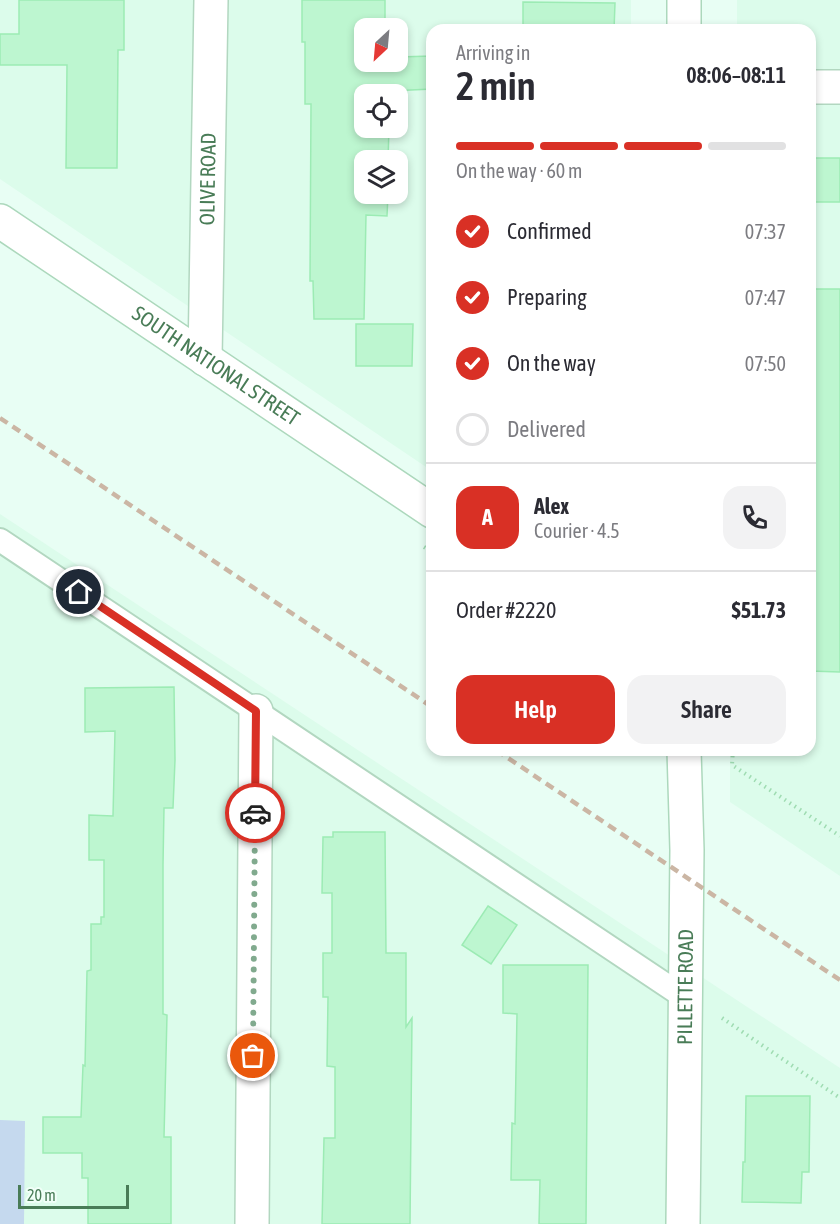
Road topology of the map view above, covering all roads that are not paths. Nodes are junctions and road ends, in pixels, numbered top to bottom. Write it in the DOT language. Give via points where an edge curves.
graph roads {
  1 [pos="211,0"];
  2 [pos="684,0"];
  3 [pos="684,24"];
  4 [pos="816,87"];
  5 [pos="840,87"];
  6 [pos="0,221"];
  7 [pos="206,359"];
  8 [pos="426,507"];
  9 [pos="0,540"];
  10 [pos="256,711"];
  11 [pos="684,756"];
  12 [pos="684,997"];
  13 [pos="252,1224"];
  14 [pos="683,1224"];
  1 -- 7 [label="street, OLIVE ROAD"];
  2 -- 3 [label="street"];
  4 -- 5 [label="street"];
  6 -- 7 [label="street, SOUTH NATIONAL STREET"];
  7 -- 8 [label="street, SOUTH NATIONAL STREET"];
  9 -- 10 [label="lane"];
  10 -- 12 [label="lane"];
  10 -- 13 [label="street"];
  11 -- 12 [label="street, PILLETTE ROAD"];
  12 -- 14 [label="street, PILLETTE ROAD"];
}
